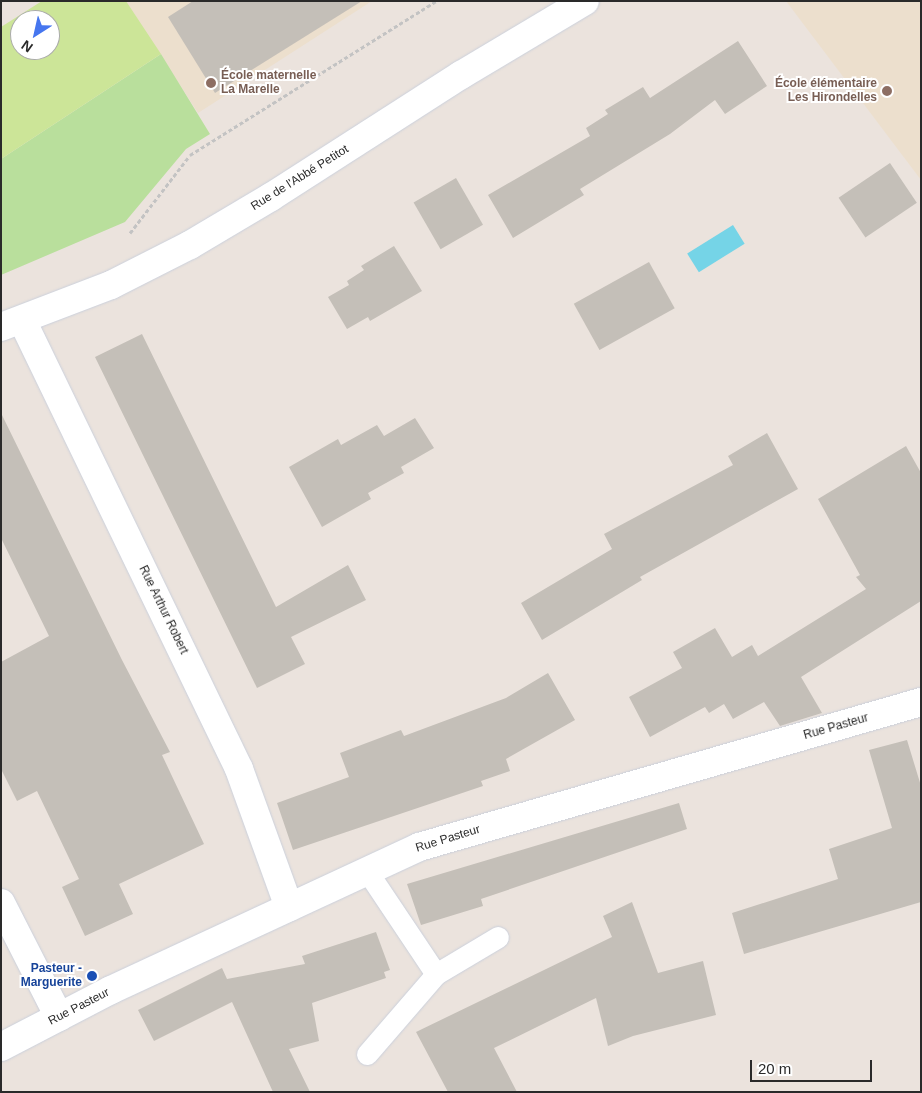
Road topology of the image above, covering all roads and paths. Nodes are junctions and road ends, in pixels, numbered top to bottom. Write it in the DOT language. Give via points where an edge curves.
graph roads {
  1 [pos="436,1"];
  2 [pos="585,1"];
  3 [pos="127,238"];
  4 [pos="12,324"];
  5 [pos="921,702"];
  6 [pos="367,871"];
  7 [pos="1,903"];
  8 [pos="289,907"];
  9 [pos="498,937"];
  10 [pos="436,974"];
  11 [pos="59,1017"];
  12 [pos="1,1047"];
  13 [pos="367,1054"];
  1 -- 3 [label="path" via="190,155"];
  2 -- 4 [label="street, Rue de l'Abbé Petitot" via="190,245 111,285"];
  4 -- 8 [label="street, Rue Arthur Robert" via="239,769"];
  5 -- 6 [label="street, Rue Pasteur" via="419,847"];
  6 -- 8 [label="street, Rue Pasteur"];
  6 -- 10 [label="lane"];
  7 -- 11 [label="street"];
  8 -- 11 [label="street, Rue Pasteur"];
  9 -- 10 [label="lane"];
  10 -- 13 [label="lane"];
  11 -- 12 [label="street, Rue Pasteur"];
}
